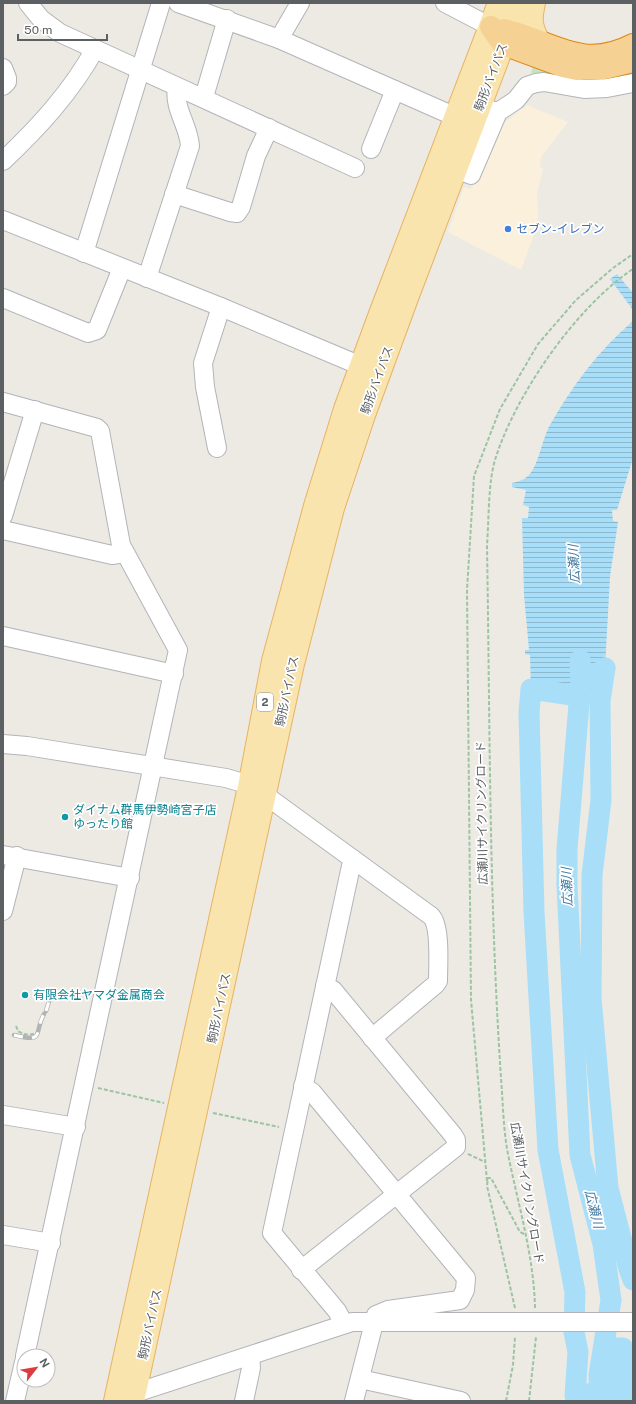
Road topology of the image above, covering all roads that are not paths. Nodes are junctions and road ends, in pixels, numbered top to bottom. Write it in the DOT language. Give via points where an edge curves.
graph roads {
  1 [pos="28,3"];
  2 [pos="161,3"];
  3 [pos="178,3"];
  4 [pos="300,3"];
  5 [pos="445,3"];
  6 [pos="500,3"];
  7 [pos="519,3"];
  8 [pos="534,3"];
  9 [pos="227,19"];
  10 [pos="501,34"];
  11 [pos="279,39"];
  12 [pos="540,42"];
  13 [pos="633,45"];
  14 [pos="95,48"];
  15 [pos="633,61"];
  16 [pos="3,68"];
  17 [pos="141,68"];
  18 [pos="606,78"];
  19 [pos="633,83"];
  20 [pos="3,86"];
  21 [pos="176,87"];
  22 [pos="395,90"];
  23 [pos="204,97"];
  24 [pos="488,110"];
  25 [pos="456,117"];
  26 [pos="269,128"];
  27 [pos="371,149"];
  28 [pos="3,161"];
  29 [pos="355,168"];
  30 [pos="174,194"];
  31 [pos="3,220"];
  32 [pos="84,253"];
  33 [pos="122,268"];
  34 [pos="147,278"];
  35 [pos="3,298"];
  36 [pos="221,307"];
  37 [pos="361,366"];
  38 [pos="3,402"];
  39 [pos="36,410"];
  40 [pos="354,412"];
  41 [pos="217,448"];
  42 [pos="3,516"];
  43 [pos="3,530"];
  44 [pos="125,553"];
  45 [pos="3,636"];
  46 [pos="174,674"];
  47 [pos="3,744"];
  48 [pos="154,768"];
  49 [pos="257,791"];
  50 [pos="10,856"];
  51 [pos="354,860"];
  52 [pos="130,878"];
  53 [pos="3,911"];
  54 [pos="325,986"];
  55 [pos="372,1038"];
  56 [pos="303,1086"];
  57 [pos="3,1115"];
  58 [pos="76,1127"];
  59 [pos="397,1195"];
  60 [pos="3,1235"];
  61 [pos="51,1243"];
  62 [pos="301,1270"];
  63 [pos="375,1322"];
  64 [pos="633,1322"];
  65 [pos="344,1324"];
  66 [pos="27,1348"];
  67 [pos="250,1356"];
  68 [pos="360,1379"];
  69 [pos="18,1388"];
  70 [pos="121,1399"];
  71 [pos="15,1401"];
  72 [pos="244,1401"];
  73 [pos="354,1401"];
  74 [pos="462,1401"];
  1 -- 14 [label="street" via="41,19 60,33"];
  2 -- 17 [label="street"];
  3 -- 9 [label="street"];
  4 -- 11 [label="street"];
  5 -- 10 [label="street"];
  6 -- 10 [label="main road, 駒形バイパス / 2"];
  7 -- 10 [label="main road, 駒形バイパス / 2"];
  8 -- 12 [label="main road" via="532,27"];
  9 -- 11 [label="street"];
  9 -- 23 [label="street"];
  10 -- 12 [label="highway"];
  10 -- 18 [label="highway" via="563,66"];
  10 -- 24 [label="main road, 駒形バイパス / 2"];
  10 -- 25 [label="main road, 駒形バイパス / 2"];
  11 -- 22 [label="street"];
  12 -- 13 [label="highway" via="567,53 581,55 621,51"];
  14 -- 17 [label="street"];
  14 -- 28 [label="street" via="64,97 30,136"];
  15 -- 18 [label="highway"];
  16 -- 20 [label="street" via="7,82"];
  17 -- 21 [label="street"];
  17 -- 32 [label="street"];
  18 -- 19 [label="street"];
  18 -- 24 [label="street" via="584,89 536,83 527,86 516,100"];
  21 -- 23 [label="street"];
  21 -- 30 [label="street" via="177,103 190,146"];
  22 -- 25 [label="street"];
  22 -- 27 [label="street"];
  23 -- 26 [label="street"];
  24 -- 40 [label="main road, 駒形バイパス / 2" via="456,169"];
  25 -- 37 [label="main road, 駒形バイパス / 2"];
  26 -- 29 [label="street"];
  26 -- 30 [label="street" via="256,156 241,207 237,212"];
  30 -- 34 [label="street"];
  31 -- 32 [label="street"];
  32 -- 33 [label="street"];
  33 -- 34 [label="street"];
  33 -- 35 [label="street" via="97,330 92,333"];
  34 -- 36 [label="street"];
  36 -- 37 [label="street"];
  36 -- 41 [label="street" via="203,363 204,387"];
  37 -- 40 [label="main road, 駒形バイパス / 2"];
  38 -- 39 [label="street"];
  39 -- 42 [label="street"];
  39 -- 44 [label="street" via="100,431 121,545"];
  40 -- 49 [label="main road, 駒形バイパス / 2" via="314,506 273,661"];
  43 -- 44 [label="street" via="112,555"];
  44 -- 46 [label="street" via="177,646 178,656"];
  45 -- 46 [label="street"];
  46 -- 48 [label="street"];
  47 -- 48 [label="street"];
  48 -- 49 [label="street" via="226,778"];
  48 -- 52 [label="street"];
  49 -- 51 [label="street"];
  49 -- 70 [label="main road, 駒形バイパス / 2"];
  50 -- 52 [label="street"];
  50 -- 53 [label="street"];
  51 -- 54 [label="street"];
  51 -- 55 [label="street" via="431,916 436,928 438,981"];
  52 -- 58 [label="street"];
  54 -- 55 [label="street" via="333,990"];
  54 -- 56 [label="street"];
  55 -- 59 [label="street" via="456,1140 456,1147"];
  56 -- 59 [label="street" via="312,1092"];
  56 -- 62 [label="street" via="272,1233"];
  57 -- 58 [label="street"];
  58 -- 61 [label="street"];
  59 -- 62 [label="street"];
  59 -- 63 [label="street" via="466,1278 465,1290 460,1300 388,1310 376,1315"];
  60 -- 61 [label="street"];
  61 -- 66 [label="street"];
  62 -- 65 [label="street" via="337,1311"];
  63 -- 64 [label="street, bridge" via="523,1318"];
  63 -- 65 [label="street"];
  63 -- 68 [label="street"];
  65 -- 67 [label="street"];
  67 -- 70 [label="street"];
  67 -- 72 [label="street" via="251,1368"];
  68 -- 73 [label="street"];
  68 -- 74 [label="street"];
  69 -- 71 [label="street"];
}
